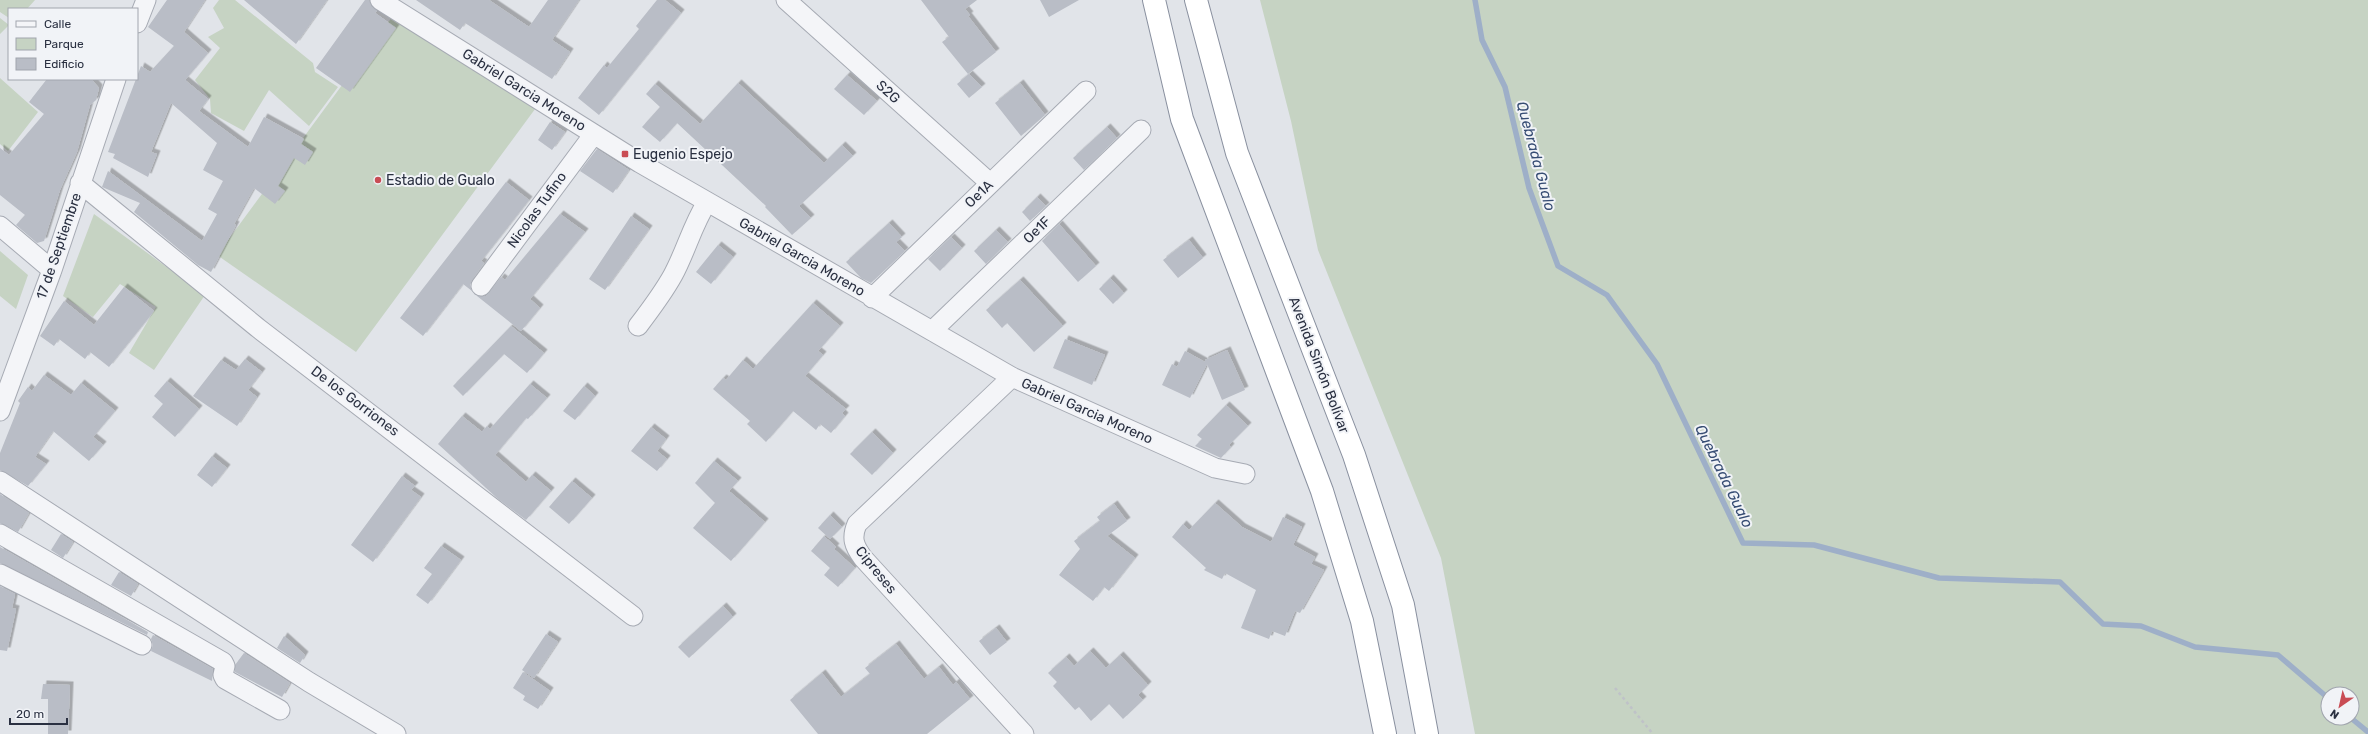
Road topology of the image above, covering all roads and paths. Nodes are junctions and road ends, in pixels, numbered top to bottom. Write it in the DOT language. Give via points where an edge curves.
graph roads {
  1 [pos="146,0"];
  2 [pos="380,0"];
  3 [pos="786,0"];
  4 [pos="1154,0"];
  5 [pos="1196,0"];
  6 [pos="138,20"];
  7 [pos="116,80"];
  8 [pos="1086,91"];
  9 [pos="1141,130"];
  10 [pos="594,134"];
  11 [pos="80,183"];
  12 [pos="990,183"];
  13 [pos="706,202"];
  14 [pos="0,226"];
  15 [pos="52,270"];
  16 [pos="481,286"];
  17 [pos="872,298"];
  18 [pos="638,326"];
  19 [pos="932,331"];
  20 [pos="1012,377"];
  21 [pos="0,412"];
  22 [pos="1245,474"];
  23 [pos="0,482"];
  24 [pos="0,534"];
  25 [pos="0,574"];
  26 [pos="633,616"];
  27 [pos="142,646"];
  28 [pos="1615,688"];
  29 [pos="280,710"];
  30 [pos="396,734"];
  31 [pos="1024,734"];
  32 [pos="1385,734"];
  33 [pos="1428,734"];
  34 [pos="1653,734"];
  1 -- 6 [label="street"];
  2 -- 10 [label="street, Gabriel Garcia Moreno"];
  3 -- 12 [label="street, S2G"];
  4 -- 32 [label="highway" via="1182,119 1322,491 1362,621"];
  5 -- 33 [label="highway, Avenida Simón Bolívar" via="1237,153 1354,455 1403,605"];
  7 -- 11 [label="street, 17 de Septiembre"];
  8 -- 12 [label="street, Oe1A"];
  9 -- 19 [label="street, Oe1F"];
  10 -- 13 [label="street, Gabriel Garcia Moreno"];
  10 -- 16 [label="street, Nicolas Tufino"];
  11 -- 15 [label="street, 17 de Septiembre"];
  11 -- 26 [label="street, De los Gorriones" via="258,328"];
  12 -- 17 [label="street, Oe1A"];
  13 -- 17 [label="street, Gabriel Garcia Moreno"];
  13 -- 18 [label="street" via="674,274"];
  14 -- 15 [label="street"];
  15 -- 21 [label="street, 17 de Septiembre"];
  17 -- 19 [label="street, Gabriel Garcia Moreno"];
  19 -- 20 [label="street, Gabriel Garcia Moreno"];
  20 -- 22 [label="street, Gabriel Garcia Moreno" via="1215,468"];
  20 -- 31 [label="street, Cipreses" via="857,524 852,534 855,547 863,558"];
  23 -- 30 [label="street" via="309,682"];
  24 -- 29 [label="street" via="223,662 225,679"];
  25 -- 27 [label="street"];
  28 -- 34 [label="path"];
}
